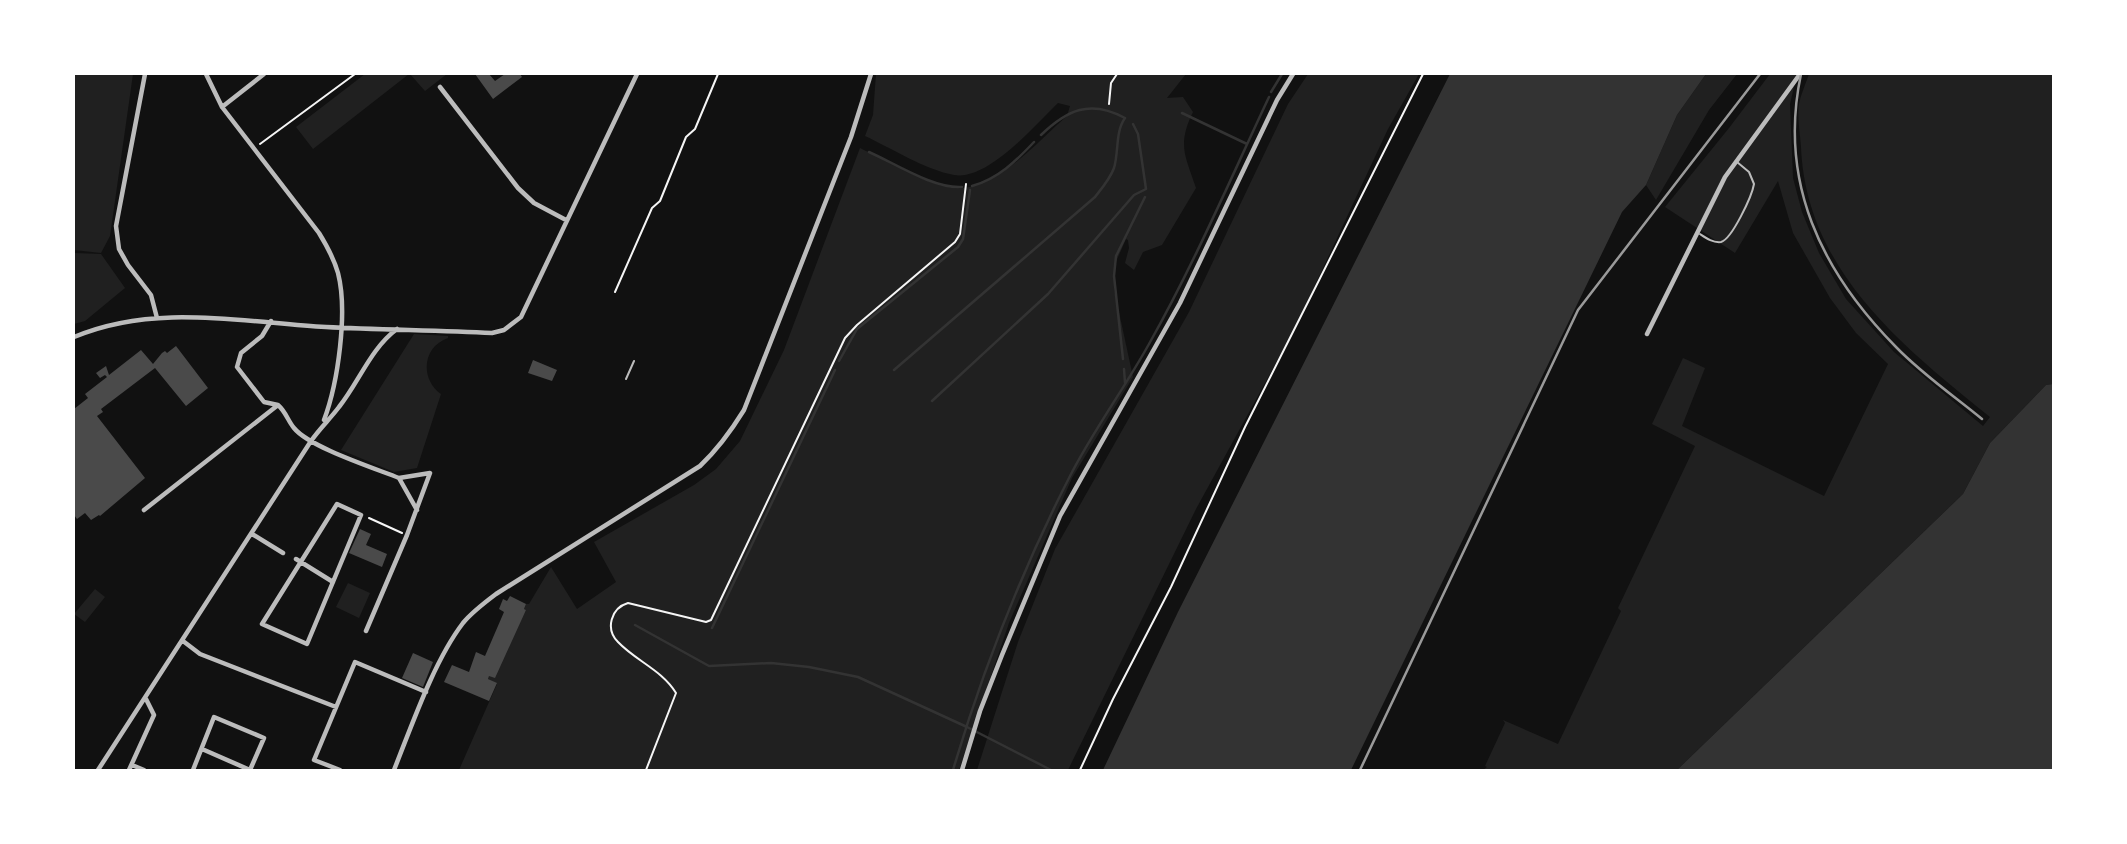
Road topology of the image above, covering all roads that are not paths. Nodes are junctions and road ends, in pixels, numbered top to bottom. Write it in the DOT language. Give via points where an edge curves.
graph roads {
  1 [pos="145,74"];
  2 [pos="206,74"];
  3 [pos="264,74"];
  4 [pos="636,74"];
  5 [pos="871,74"];
  6 [pos="1293,74"];
  7 [pos="1800,74"];
  8 [pos="440,87"];
  9 [pos="222,107"];
  10 [pos="1737,161"];
  11 [pos="566,220"];
  12 [pos="1696,232"];
  13 [pos="157,317"];
  14 [pos="271,321"];
  15 [pos="340,327"];
  16 [pos="398,328"];
  17 [pos="1647,334"];
  18 [pos="74,337"];
  19 [pos="634,361"];
  20 [pos="626,379"];
  21 [pos="278,405"];
  22 [pos="323,424"];
  23 [pos="311,441"];
  24 [pos="399,478"];
  25 [pos="144,509"];
  26 [pos="416,510"];
  27 [pos="252,534"];
  28 [pos="283,552"];
  29 [pos="298,561"];
  30 [pos="333,582"];
  31 [pos="366,631"];
  32 [pos="183,642"];
  33 [pos="426,692"];
  34 [pos="146,698"];
  35 [pos="336,707"];
  36 [pos="202,749"];
  37 [pos="130,768"];
  38 [pos="250,770"];
  39 [pos="99,771"];
  40 [pos="144,771"];
  41 [pos="192,771"];
  42 [pos="340,771"];
  43 [pos="394,771"];
  44 [pos="962,771"];
  1 -- 13 [label="street" via="117,226 119,249 151,295"];
  2 -- 9 [label="street"];
  3 -- 9 [label="street"];
  4 -- 11 [label="street"];
  5 -- 33 [label="street" via="851,137 744,410 730,433 700,466 470,615"];
  6 -- 44 [label="street" via="1180,303 1060,516 1002,655"];
  7 -- 10 [label="street"];
  8 -- 11 [label="street" via="518,188 534,203"];
  9 -- 15 [label="street" via="328,247 340,285"];
  10 -- 12 [label="street"];
  10 -- 12 [label="lane" via="1754,184 1732,232 1718,242"];
  11 -- 16 [label="street" via="521,317 512,325 492,332"];
  12 -- 17 [label="street"];
  13 -- 14 [label="street"];
  13 -- 18 [label="street"];
  14 -- 15 [label="street"];
  14 -- 21 [label="street" via="241,354 237,367 264,402"];
  15 -- 16 [label="street"];
  15 -- 22 [label="street" via="338,369"];
  16 -- 22 [label="street"];
  19 -- 20 [label="lane"];
  21 -- 23 [label="street" via="294,429"];
  21 -- 25 [label="street"];
  22 -- 23 [label="street"];
  23 -- 24 [label="street"];
  23 -- 27 [label="street"];
  24 -- 26 [label="street"];
  24 -- 26 [label="street" via="430,473"];
  26 -- 31 [label="street"];
  27 -- 28 [label="street"];
  27 -- 32 [label="street"];
  29 -- 30 [label="street"];
  29 -- 30 [label="street" via="337,504 361,515"];
  29 -- 30 [label="street" via="262,624 307,644"];
  32 -- 34 [label="street"];
  32 -- 35 [label="street" via="200,654"];
  33 -- 35 [label="street" via="355,662"];
  33 -- 43 [label="street"];
  34 -- 37 [label="street" via="154,715"];
  34 -- 39 [label="street"];
  35 -- 42 [label="street" via="314,760"];
  36 -- 38 [label="street"];
  36 -- 38 [label="street" via="214,717 264,738"];
  36 -- 41 [label="street"];
  37 -- 40 [label="street"];
}
